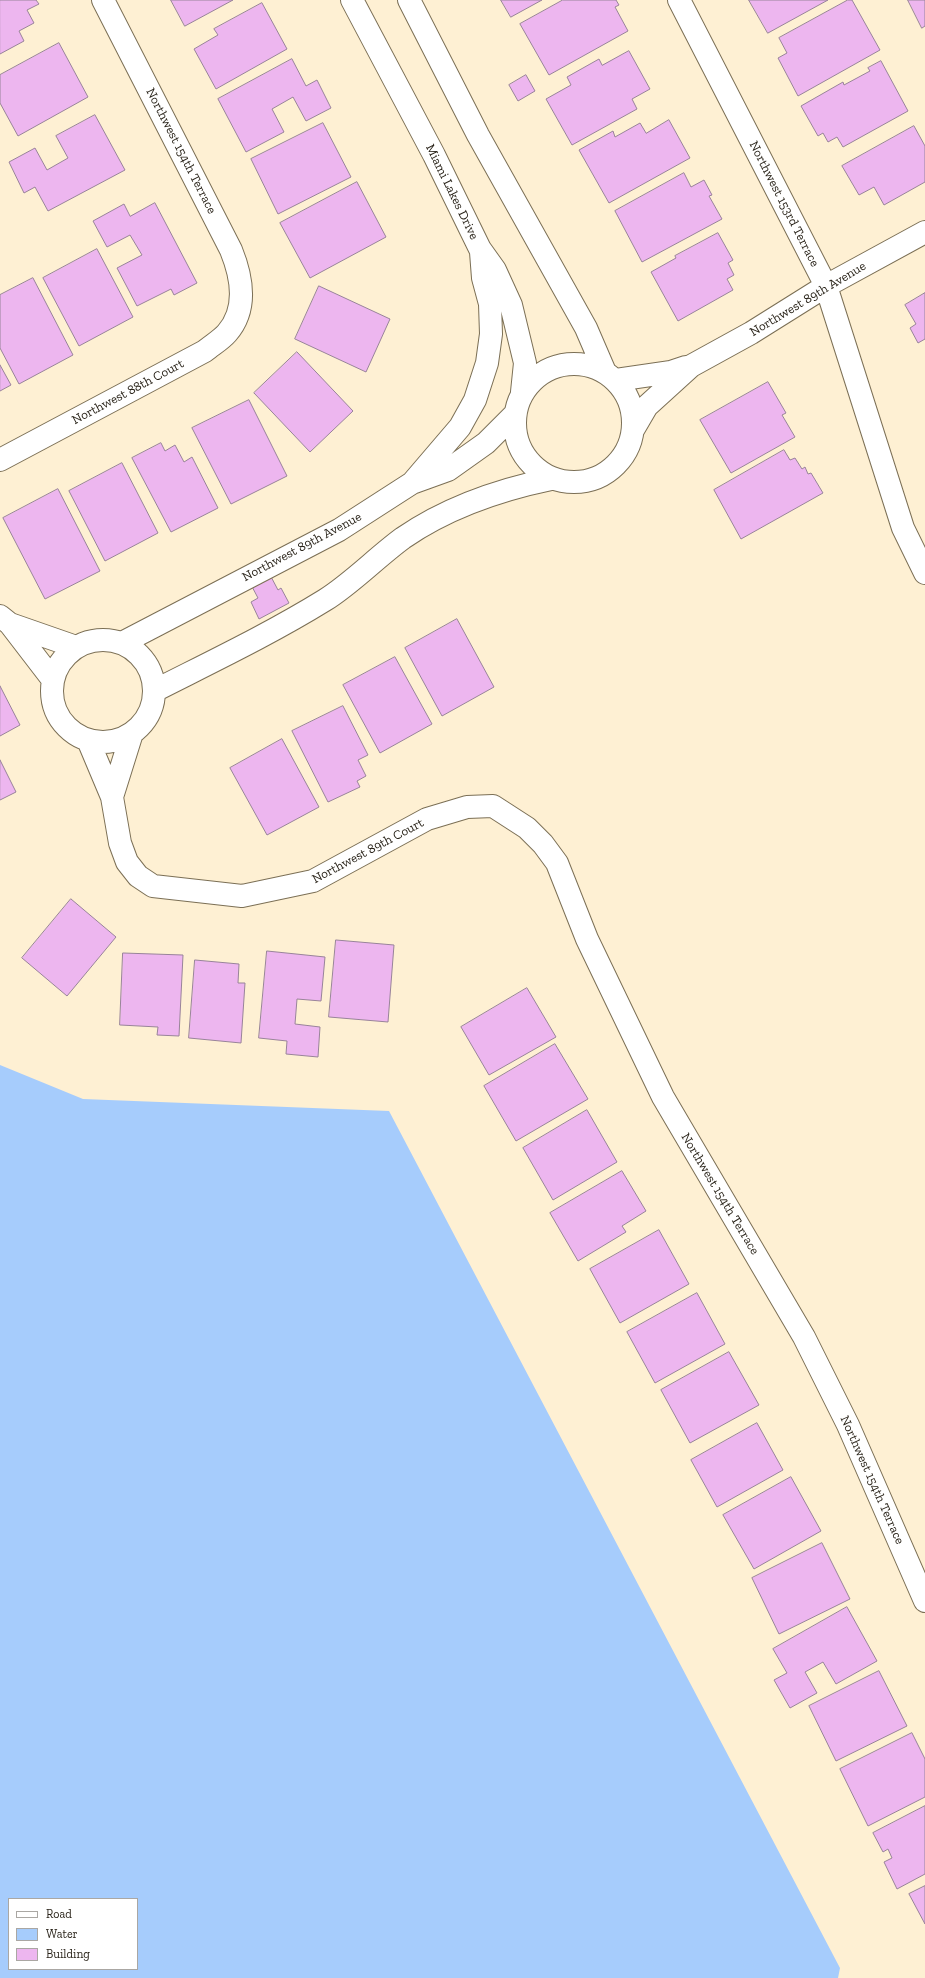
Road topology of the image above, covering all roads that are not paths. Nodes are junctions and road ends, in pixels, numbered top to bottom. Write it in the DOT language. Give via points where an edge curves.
graph roads {
  1 [pos="103,0"];
  2 [pos="352,0"];
  3 [pos="409,0"];
  4 [pos="679,0"];
  5 [pos="925,232"];
  6 [pos="480,249"];
  7 [pos="826,286"];
  8 [pos="240,307"];
  9 [pos="691,366"];
  10 [pos="610,376"];
  11 [pos="522,392"];
  12 [pos="514,415"];
  13 [pos="633,430"];
  14 [pos="0,460"];
  15 [pos="551,479"];
  16 [pos="412,483"];
  17 [pos="925,573"];
  18 [pos="5,620"];
  19 [pos="122,643"];
  20 [pos="76,647"];
  21 [pos="52,680"];
  22 [pos="154,692"];
  23 [pos="132,733"];
  24 [pos="88,740"];
  25 [pos="112,798"];
  26 [pos="493,806"];
  27 [pos="925,1601"];
  1 -- 8 [label="street, Northwest 154th Terrace" via="231,250 242,288"];
  2 -- 6 [label="street, Miami Lakes Drive" via="434,155"];
  3 -- 10 [label="street" via="478,135 586,328"];
  4 -- 7 [label="street, Northwest 153rd Terrace"];
  5 -- 7 [label="street, Northwest 89th Avenue"];
  6 -- 11 [label="street, Miami Lakes Drive" via="495,270 511,305 525,363"];
  6 -- 16 [label="street" via="483,278 490,304 491,334 487,363 475,400 460,427"];
  7 -- 9 [label="street, Northwest 89th Avenue" via="751,333"];
  7 -- 17 [label="street, Northwest 153rd Terrace" via="903,528"];
  8 -- 14 [label="street, Northwest 88th Court" via="227,333 205,351"];
  9 -- 10 [label="street, Northwest 89th Avenue" via="665,373"];
  9 -- 13 [label="street, Northwest 89th Avenue" via="647,406"];
  10 -- 11 [label="street" via="587,365 569,363 551,368 534,378"];
  10 -- 13 [label="street" via="628,400"];
  11 -- 12 [label="street"];
  12 -- 15 [label="street" via="519,446 526,459"];
  12 -- 16 [label="street, Northwest 89th Avenue" via="486,443 448,470"];
  13 -- 15 [label="street" via="628,448 618,463 604,475 587,481 569,483"];
  15 -- 22 [label="street" via="477,499 434,518 403,538 326,599 270,632"];
  16 -- 19 [label="street, Northwest 89th Avenue" via="339,530"];
  18 -- 20 [label="street"];
  18 -- 21 [label="street"];
  19 -- 20 [label="street" via="104,639"];
  19 -- 22 [label="street" via="137,652 148,666 154,683"];
  20 -- 21 [label="street" via="59,664"];
  21 -- 24 [label="street" via="52,698 57,715 67,728"];
  22 -- 23 [label="street" via="148,716"];
  23 -- 24 [label="street" via="126,738 111,742"];
  23 -- 25 [label="street, Northwest 89th Court"];
  24 -- 25 [label="street, Northwest 89th Court"];
  25 -- 26 [label="street, Northwest 89th Court" via="120,843 127,862 138,876 153,886 242,896 313,882 427,820 467,807"];
  26 -- 27 [label="street, Northwest 154th Terrace" via="526,828 543,844 557,863 587,939 663,1097 804,1337 852,1432"];
}
